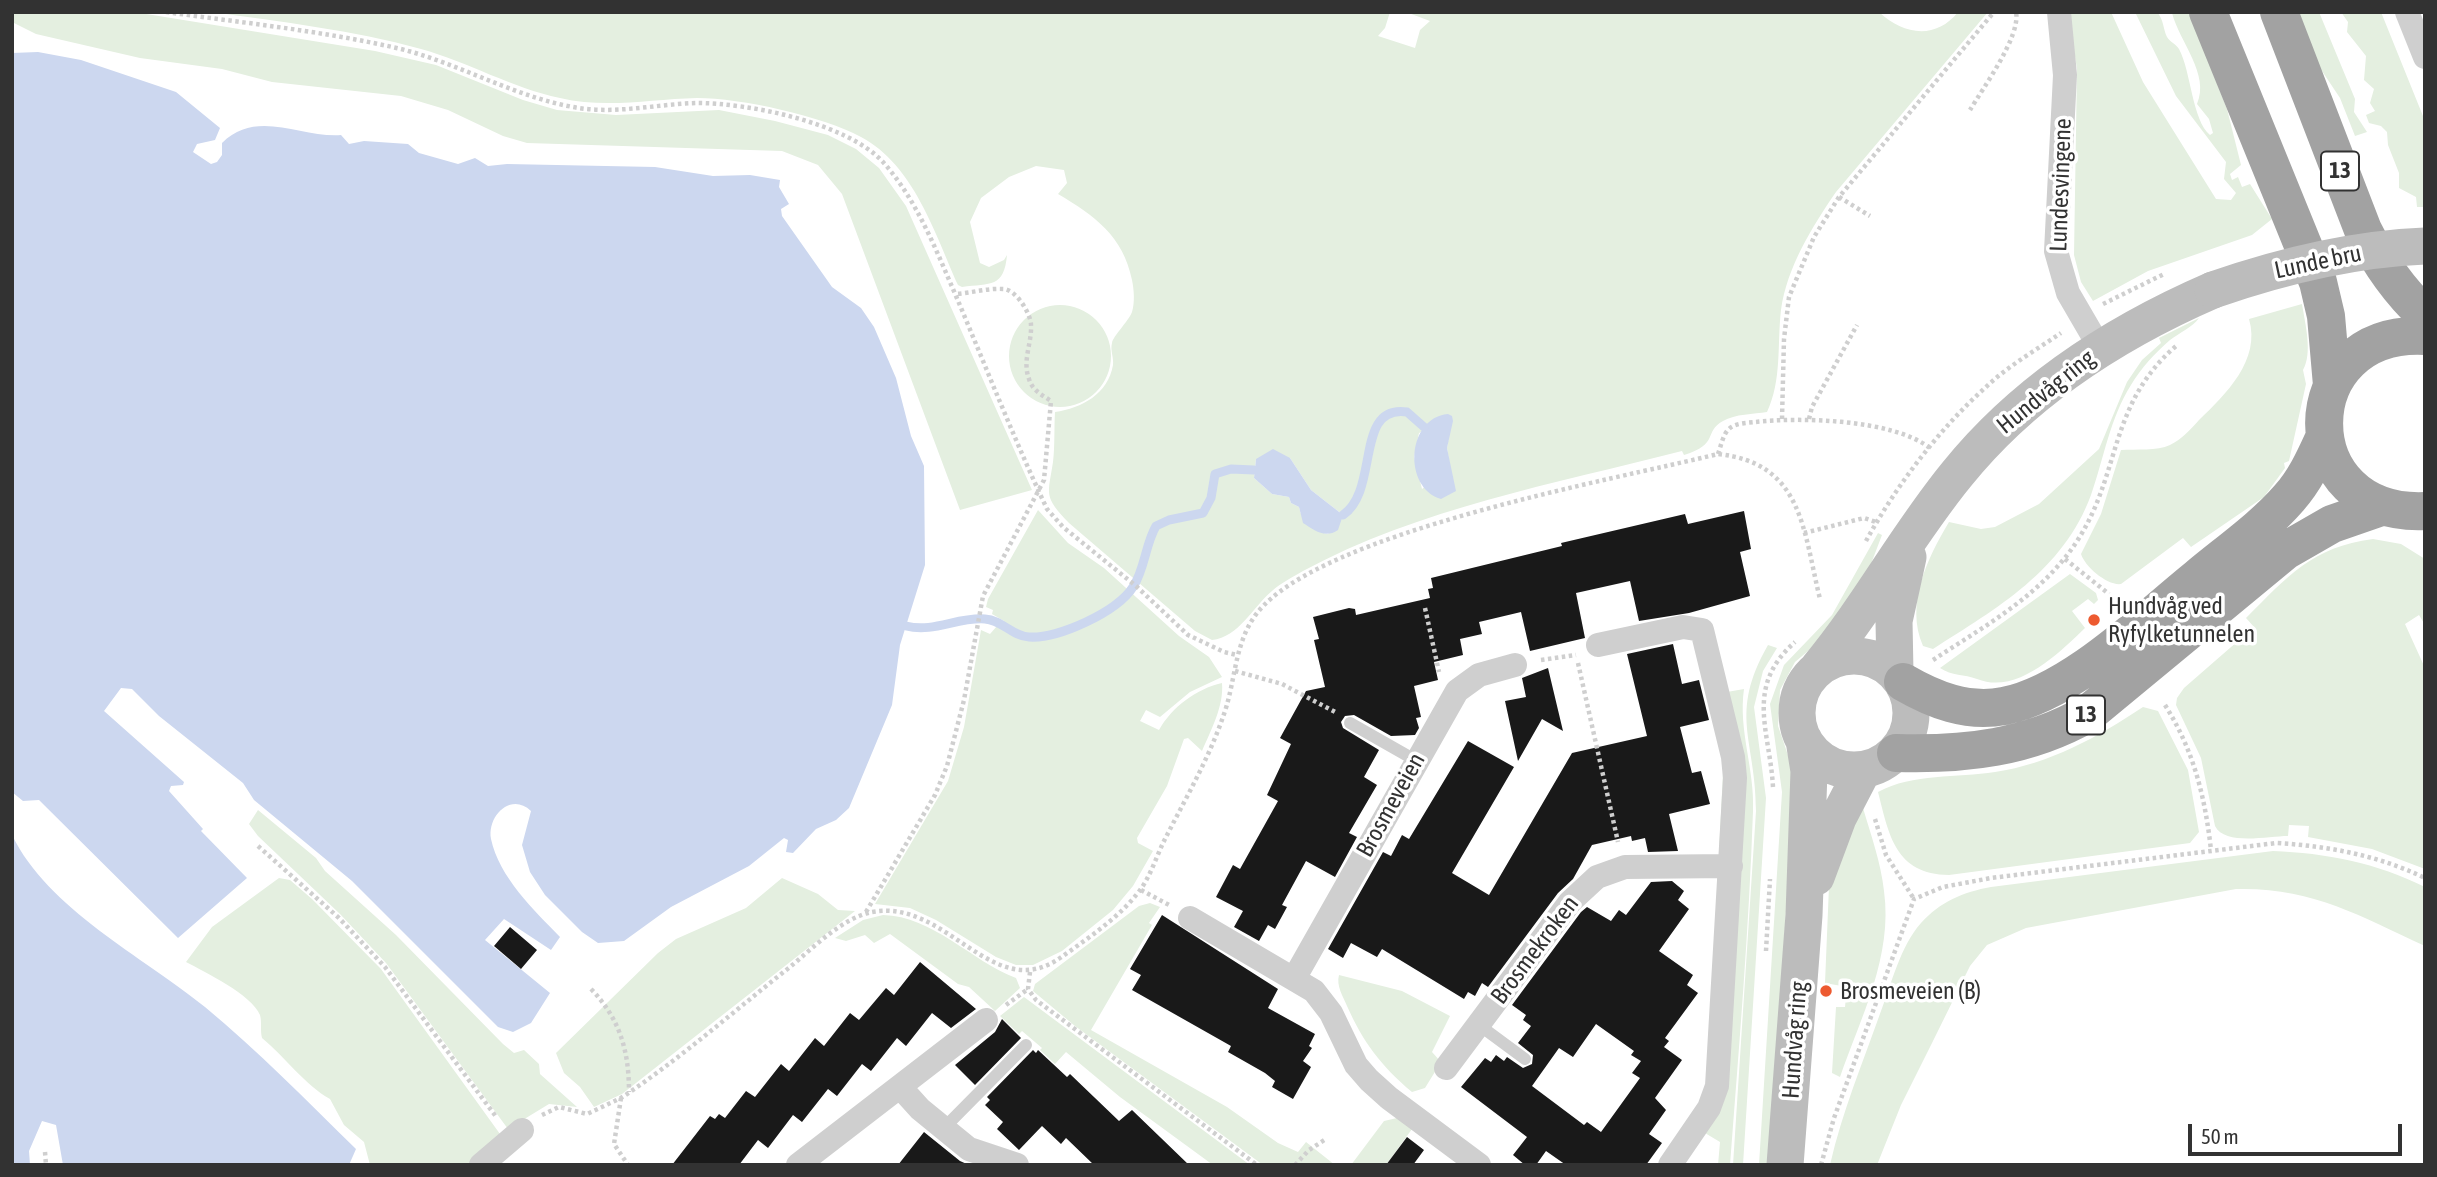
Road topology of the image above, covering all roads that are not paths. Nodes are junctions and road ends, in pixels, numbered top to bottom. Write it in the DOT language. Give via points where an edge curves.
graph roads {
  1 [pos="2059,12"];
  2 [pos="2208,12"];
  3 [pos="2279,12"];
  4 [pos="2407,12"];
  5 [pos="2425,57"];
  6 [pos="2425,246"];
  7 [pos="2213,290"];
  8 [pos="2425,315"];
  9 [pos="2425,336"];
  10 [pos="2101,348"];
  11 [pos="2332,385"];
  12 [pos="2323,438"];
  13 [pos="2408,515"];
  14 [pos="1913,535"];
  15 [pos="1598,645"];
  16 [pos="1515,665"];
  17 [pos="1818,668"];
  18 [pos="1909,673"];
  19 [pos="1350,723"];
  20 [pos="1804,740"];
  21 [pos="1415,760"];
  22 [pos="1879,761"];
  23 [pos="1731,866"];
  24 [pos="1804,915"];
  25 [pos="1190,918"];
  26 [pos="1295,977"];
  27 [pos="986,1020"];
  28 [pos="1479,1025"];
  29 [pos="1027,1045"];
  30 [pos="1525,1059"];
  31 [pos="1446,1068"];
  32 [pos="901,1088"];
  33 [pos="943,1129"];
  34 [pos="517,1134"];
  35 [pos="481,1165"];
  36 [pos="798,1165"];
  37 [pos="1017,1165"];
  38 [pos="1479,1165"];
  39 [pos="1670,1165"];
  40 [pos="1785,1165"];
  1 -- 10 [label="street, Lundesvingene" via="2065,75 2056,251 2068,293"];
  2 -- 11 [label="highway, 13" via="2318,282"];
  3 -- 8 [label="highway, 13" via="2362,230 2380,264"];
  4 -- 5 [label="street"];
  6 -- 7 [label="main road, Lunde bru, bridge" via="2305,262"];
  7 -- 10 [label="main road, Hundvåg ring"];
  9 -- 11 [label="highway, 13" via="2404,335 2361,350"];
  10 -- 14 [label="main road, Hundvåg ring" via="2053,382 1978,450"];
  11 -- 12 [label="highway, 13" via="2323,414"];
  12 -- 13 [label="highway, 13" via="2343,480 2360,496"];
  12 -- 18 [label="highway, 13" via="2306,475 2276,512 2149,617 2057,684 2004,706 1975,707 1944,702"];
  13 -- 22 [label="highway, 13" via="2342,519 2296,543 2089,713 2063,728 1989,750"];
  14 -- 17 [label="main road, Hundvåg ring"];
  14 -- 18 [label="main road, Hundvåg ring" via="1894,621"];
  15 -- 23 [label="street" via="1683,627 1697,627 1704,634 1733,757"];
  16 -- 21 [label="street, Brosmeveien" via="1465,682"];
  17 -- 18 [label="main road" via="1839,657 1864,656"];
  17 -- 20 [label="main road" via="1804,687 1797,709"];
  18 -- 22 [label="main road" via="1912,713 1905,741"];
  19 -- 21 [label="lane"];
  20 -- 22 [label="main road" via="1835,767"];
  20 -- 24 [label="main road, Hundvåg ring" via="1809,771"];
  21 -- 26 [label="street, Brosmeveien"];
  22 -- 24 [label="main road, Hundvåg ring" via="1829,840"];
  23 -- 28 [label="street, Brosmekroken" via="1625,867 1605,873 1582,888"];
  23 -- 39 [label="street" via="1717,1086 1709,1108"];
  24 -- 40 [label="main road, Hundvåg ring"];
  25 -- 26 [label="street"];
  26 -- 38 [label="street" via="1324,1001 1356,1065 1378,1089"];
  27 -- 32 [label="street"];
  28 -- 30 [label="lane"];
  28 -- 31 [label="street, Brosmekroken"];
  29 -- 33 [label="lane"];
  32 -- 33 [label="street"];
  32 -- 36 [label="street"];
  33 -- 37 [label="street" via="969,1149"];
  34 -- 35 [label="street"];
}
